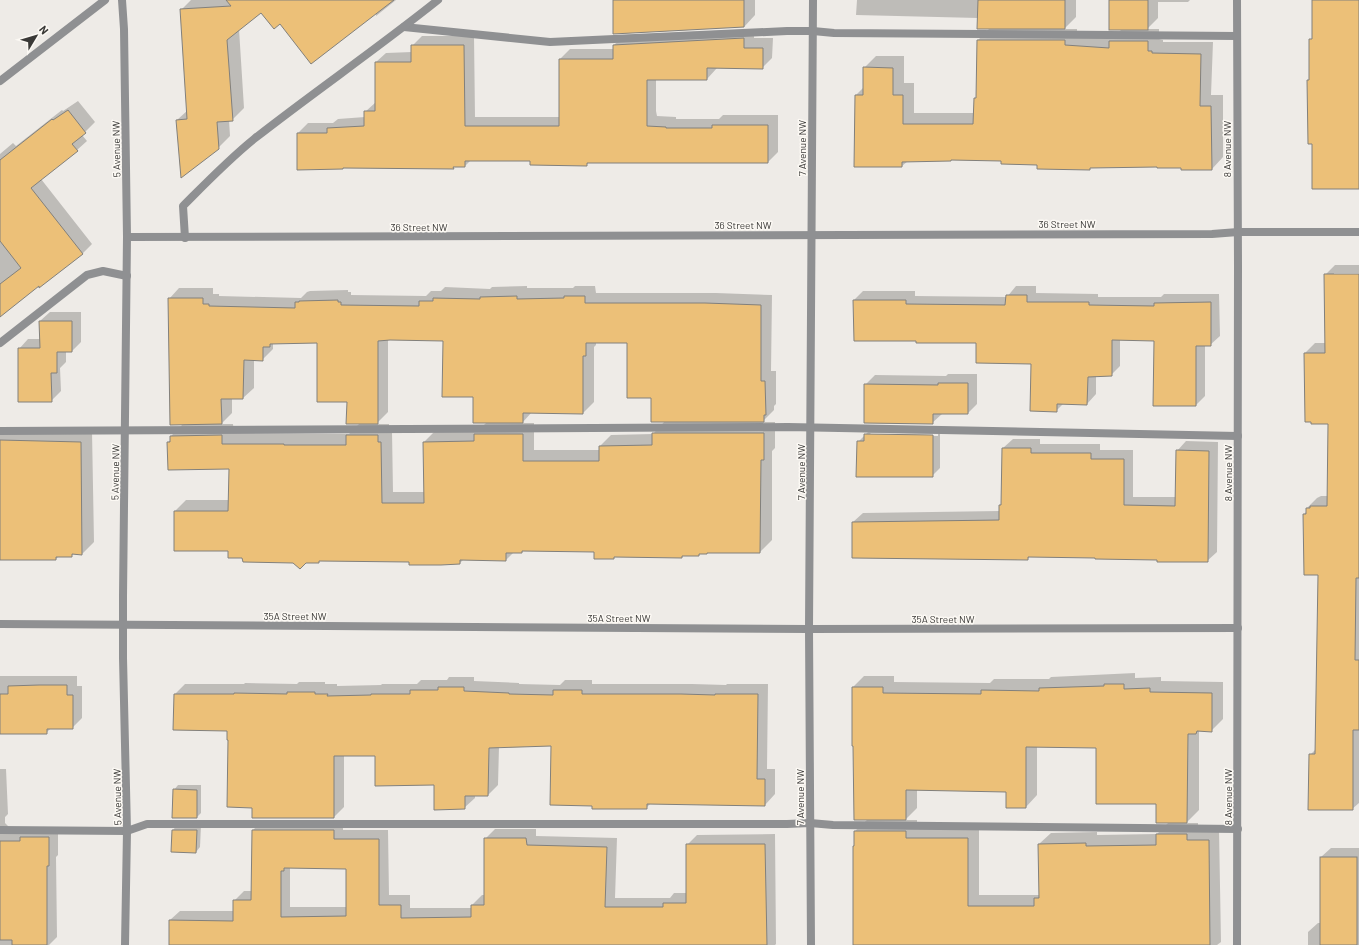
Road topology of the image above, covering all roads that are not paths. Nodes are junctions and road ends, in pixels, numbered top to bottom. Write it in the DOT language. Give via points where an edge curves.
graph roads {
  1 [pos="105,0"];
  2 [pos="122,0"];
  3 [pos="438,0"];
  4 [pos="813,0"];
  5 [pos="1237,0"];
  6 [pos="404,27"];
  7 [pos="813,30"];
  8 [pos="1237,36"];
  9 [pos="0,82"];
  10 [pos="1238,232"];
  11 [pos="1359,232"];
  12 [pos="812,235"];
  13 [pos="127,237"];
  14 [pos="185,238"];
  15 [pos="127,276"];
  16 [pos="0,343"];
  17 [pos="811,428"];
  18 [pos="126,430"];
  19 [pos="0,431"];
  20 [pos="1238,436"];
  21 [pos="0,624"];
  22 [pos="123,625"];
  23 [pos="1238,628"];
  24 [pos="809,629"];
  25 [pos="810,823"];
  26 [pos="1238,829"];
  27 [pos="0,830"];
  28 [pos="128,831"];
  29 [pos="125,945"];
  30 [pos="811,945"];
  31 [pos="1237,945"];
  1 -- 9 [label="street"];
  2 -- 13 [label="street, 5 Avenue NW"];
  3 -- 6 [label="street"];
  4 -- 7 [label="street, 7 Avenue NW"];
  5 -- 8 [label="street, 8 Avenue NW"];
  6 -- 7 [label="street" via="550,42"];
  6 -- 14 [label="street" via="253,140 216,173 183,206"];
  7 -- 8 [label="street" via="834,33"];
  7 -- 12 [label="street, 7 Avenue NW"];
  8 -- 10 [label="street, 8 Avenue NW"];
  10 -- 11 [label="street, 36 Street NW"];
  10 -- 12 [label="street, 36 Street NW"];
  10 -- 20 [label="street, 8 Avenue NW"];
  12 -- 14 [label="street, 36 Street NW"];
  12 -- 17 [label="street, 7 Avenue NW"];
  13 -- 14 [label="street, 36 Street NW"];
  13 -- 15 [label="street, 5 Avenue NW"];
  15 -- 16 [label="street" via="103,271 87,275"];
  15 -- 18 [label="street, 5 Avenue NW"];
  17 -- 18 [label="street"];
  17 -- 20 [label="street"];
  17 -- 24 [label="street, 7 Avenue NW"];
  18 -- 19 [label="street"];
  18 -- 22 [label="street, 5 Avenue NW"];
  20 -- 23 [label="street, 8 Avenue NW"];
  21 -- 22 [label="street, 35A Street NW"];
  22 -- 24 [label="street, 35A Street NW"];
  22 -- 28 [label="street, 5 Avenue NW"];
  23 -- 24 [label="street, 35A Street NW"];
  23 -- 26 [label="street, 8 Avenue NW"];
  24 -- 25 [label="street, 7 Avenue NW"];
  25 -- 26 [label="street"];
  25 -- 28 [label="street" via="147,824"];
  25 -- 30 [label="street, 7 Avenue NW"];
  26 -- 31 [label="street, 8 Avenue NW"];
  27 -- 28 [label="street"];
  28 -- 29 [label="street, 5 Avenue NW"];
}
